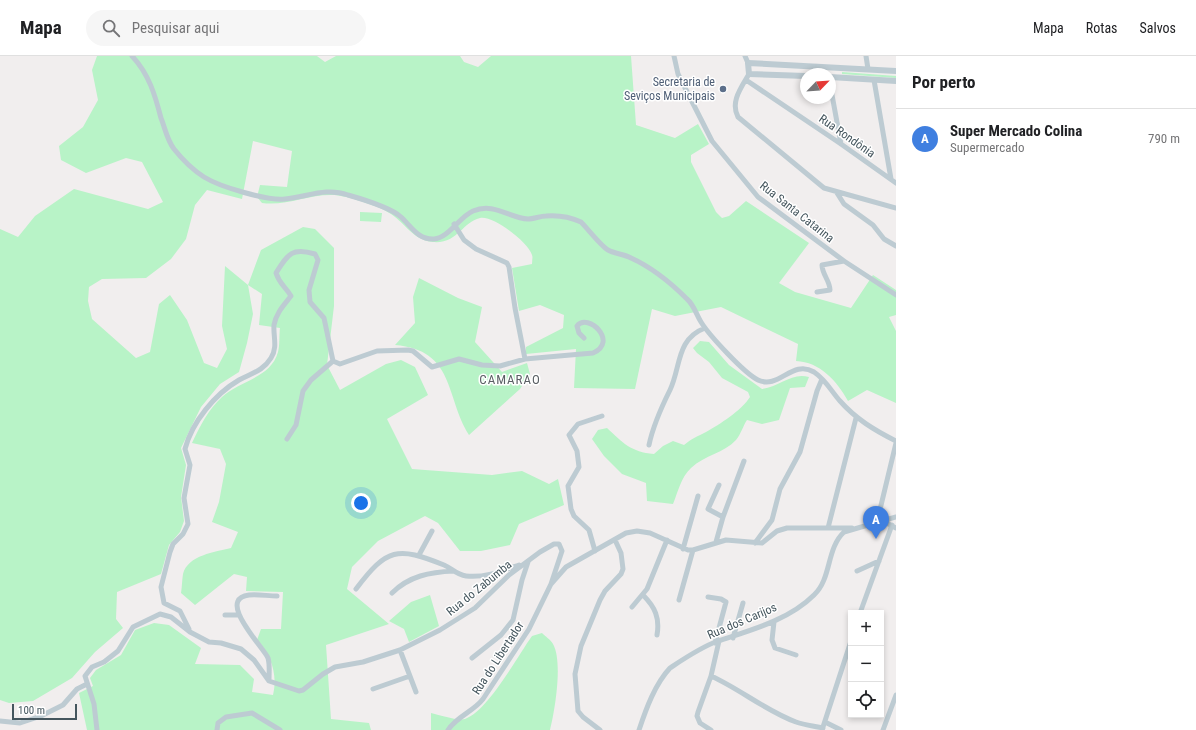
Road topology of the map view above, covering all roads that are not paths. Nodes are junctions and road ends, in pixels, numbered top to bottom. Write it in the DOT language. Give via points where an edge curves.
graph roads {
  1 [pos="132,56"];
  2 [pos="745,56"];
  3 [pos="866,56"];
  4 [pos="674,58"];
  5 [pos="748,63"];
  6 [pos="760,64"];
  7 [pos="841,67"];
  8 [pos="868,69"];
  9 [pos="896,71"];
  10 [pos="749,74"];
  11 [pos="760,74"];
  12 [pos="800,76"];
  13 [pos="836,78"];
  14 [pos="840,78"];
  15 [pos="746,80"];
  16 [pos="874,80"];
  17 [pos="896,81"];
  18 [pos="834,104"];
  19 [pos="841,144"];
  20 [pos="891,179"];
  21 [pos="896,183"];
  22 [pos="836,193"];
  23 [pos="896,208"];
  24 [pos="454,224"];
  25 [pos="896,246"];
  26 [pos="844,261"];
  27 [pos="817,292"];
  28 [pos="896,295"];
  29 [pos="705,328"];
  30 [pos="584,338"];
  31 [pos="525,359"];
  32 [pos="333,361"];
  33 [pos="822,379"];
  34 [pos="602,416"];
  35 [pos="856,418"];
  36 [pos="287,439"];
  37 [pos="896,442"];
  38 [pos="649,446"];
  39 [pos="744,461"];
  40 [pos="719,484"];
  41 [pos="698,496"];
  42 [pos="896,517"];
  43 [pos="722,518"];
  44 [pos="880,521"];
  45 [pos="894,527"];
  46 [pos="828,528"];
  47 [pos="852,528"];
  48 [pos="432,531"];
  49 [pos="615,540"];
  50 [pos="667,540"];
  51 [pos="716,542"];
  52 [pos="755,543"];
  53 [pos="683,549"];
  54 [pos="693,550"];
  55 [pos="595,551"];
  56 [pos="419,555"];
  57 [pos="879,561"];
  58 [pos="526,563"];
  59 [pos="454,571"];
  60 [pos="857,571"];
  61 [pos="551,584"];
  62 [pos="356,589"];
  63 [pos="392,593"];
  64 [pos="643,595"];
  65 [pos="277,596"];
  66 [pos="708,597"];
  67 [pos="679,600"];
  68 [pos="742,604"];
  69 [pos="632,607"];
  70 [pos="861,610"];
  71 [pos="224,615"];
  72 [pos="239,615"];
  73 [pos="774,622"];
  74 [pos="190,632"];
  75 [pos="657,635"];
  76 [pos="733,638"];
  77 [pos="717,642"];
  78 [pos="849,646"];
  79 [pos="400,650"];
  80 [pos="796,655"];
  81 [pos="472,658"];
  82 [pos="410,676"];
  83 [pos="711,676"];
  84 [pos="269,681"];
  85 [pos="87,684"];
  86 [pos="373,689"];
  87 [pos="416,692"];
  88 [pos="896,695"];
  89 [pos="0,722"];
  90 [pos="825,722"];
  91 [pos="823,729"];
  92 [pos="97,730"];
  93 [pos="216,730"];
  94 [pos="280,730"];
  95 [pos="448,730"];
  96 [pos="600,730"];
  97 [pos="639,730"];
  98 [pos="711,730"];
  99 [pos="842,730"];
  100 [pos="884,730"];
  1 -- 24 [label="street" via="148,76 173,147 195,171 206,178 268,199 284,200 329,191 342,193 398,214 417,234 425,238 439,238 448,233"];
  2 -- 5 [label="street"];
  3 -- 8 [label="street"];
  4 -- 26 [label="street, Rua Santa Catarina" via="678,74 712,141 758,197"];
  5 -- 6 [label="street"];
  5 -- 10 [label="street"];
  6 -- 7 [label="street"];
  6 -- 11 [label="street"];
  7 -- 8 [label="street"];
  7 -- 14 [label="street"];
  8 -- 9 [label="street"];
  10 -- 11 [label="street"];
  10 -- 15 [label="street"];
  11 -- 12 [label="street"];
  13 -- 14 [label="street"];
  14 -- 16 [label="street"];
  15 -- 19 [label="street, Rua Rondônia"];
  15 -- 22 [label="street" via="734,103 738,117 824,188"];
  16 -- 17 [label="street"];
  16 -- 20 [label="street"];
  18 -- 19 [label="street"];
  19 -- 20 [label="street, Rua Rondônia"];
  20 -- 21 [label="street, Rua Rondônia"];
  22 -- 23 [label="street"];
  22 -- 25 [label="street" via="844,204 873,225 884,239"];
  24 -- 29 [label="street" via="471,212 490,208 528,219 546,216 568,217 581,222 607,250 631,258 660,276 688,299"];
  24 -- 31 [label="street" via="464,240 510,267"];
  26 -- 27 [label="street" via="822,265 830,290"];
  26 -- 28 [label="street, Rua Santa Catarina"];
  29 -- 33 [label="street" via="743,370 758,380 766,383 797,369 806,369"];
  29 -- 38 [label="street" via="690,336 680,354 670,390 664,398"];
  30 -- 31 [label="street" via="576,326 585,322 598,330 603,342 599,349 592,353"];
  31 -- 32 [label="street" via="500,366 482,365 459,359 432,367 413,351 401,350 377,351 344,364"];
  32 -- 36 [label="street" via="311,380 303,391 296,425"];
  32 -- 74 [label="street" via="324,318 310,302 310,290 318,260 316,254 303,250 291,254 276,273 280,283 291,296 277,314 274,326 276,341 272,357 261,371 246,376 222,390 201,416 185,449 190,464 184,498 188,524 173,544 161,587 164,603 180,611"];
  33 -- 35 [label="street"];
  33 -- 52 [label="street" via="800,452 780,489 772,520"];
  34 -- 55 [label="street" via="578,424 569,435 577,451 579,467 568,486 571,509 574,516 589,530"];
  35 -- 37 [label="street"];
  35 -- 46 [label="street"];
  37 -- 44 [label="street"];
  39 -- 43 [label="street"];
  40 -- 43 [label="street" via="708,509"];
  41 -- 53 [label="street"];
  42 -- 44 [label="street, Rua dos Carijos"];
  43 -- 51 [label="street"];
  44 -- 45 [label="street"];
  44 -- 47 [label="street, Rua dos Carijos"];
  45 -- 57 [label="street"];
  46 -- 47 [label="street"];
  46 -- 52 [label="street" via="787,528 777,531 765,542"];
  47 -- 73 [label="street, Rua dos Carijos" via="844,532 836,544 825,582 820,589"];
  48 -- 56 [label="street"];
  49 -- 50 [label="street" via="626,533 638,531"];
  49 -- 55 [label="street"];
  49 -- 96 [label="street" via="621,553 623,569 600,600 581,646 575,674 578,711"];
  50 -- 53 [label="street"];
  50 -- 64 [label="street"];
  51 -- 52 [label="street" via="726,540"];
  51 -- 54 [label="street"];
  53 -- 54 [label="street"];
  54 -- 67 [label="street"];
  55 -- 61 [label="street" via="566,567"];
  56 -- 59 [label="street"];
  56 -- 62 [label="street" via="395,554 382,559"];
  57 -- 60 [label="street"];
  57 -- 70 [label="street"];
  58 -- 59 [label="street" via="491,575 465,576"];
  58 -- 61 [label="street, Rua do Zabumba" via="547,547 559,544 562,552"];
  58 -- 79 [label="street, Rua do Zabumba" via="459,620"];
  58 -- 81 [label="street" via="513,620 501,635"];
  59 -- 63 [label="street" via="441,571 414,578"];
  61 -- 95 [label="street, Rua do Libertador" via="529,630 483,699 476,708 457,719"];
  64 -- 69 [label="street"];
  64 -- 75 [label="street" via="657,614"];
  65 -- 72 [label="street" via="248,595 240,600"];
  66 -- 77 [label="street" via="726,602"];
  68 -- 76 [label="street"];
  71 -- 72 [label="street"];
  72 -- 84 [label="street" via="267,657 270,665"];
  73 -- 76 [label="street, Rua dos Carijos"];
  73 -- 80 [label="street" via="772,640 775,648"];
  74 -- 84 [label="street" via="209,642 240,649 254,660"];
  74 -- 85 [label="street" via="171,617 160,614 133,627 118,650 104,662 92,667 85,676"];
  76 -- 77 [label="street, Rua dos Carijos"];
  77 -- 83 [label="street"];
  77 -- 97 [label="street, Rua dos Carijos" via="665,673"];
  78 -- 90 [label="street"];
  79 -- 82 [label="street"];
  79 -- 84 [label="street, Rua do Zabumba" via="363,662 335,667 299,691"];
  82 -- 86 [label="street"];
  82 -- 87 [label="street"];
  83 -- 91 [label="street" via="733,686 782,716"];
  83 -- 98 [label="street" via="697,716 700,723"];
  85 -- 89 [label="street" via="77,689 62,705 41,716 20,723"];
  85 -- 92 [label="street" via="94,704"];
  88 -- 100 [label="street"];
  90 -- 91 [label="street"];
  90 -- 99 [label="street"];
  93 -- 94 [label="street" via="218,723 226,717 252,714"];
}
